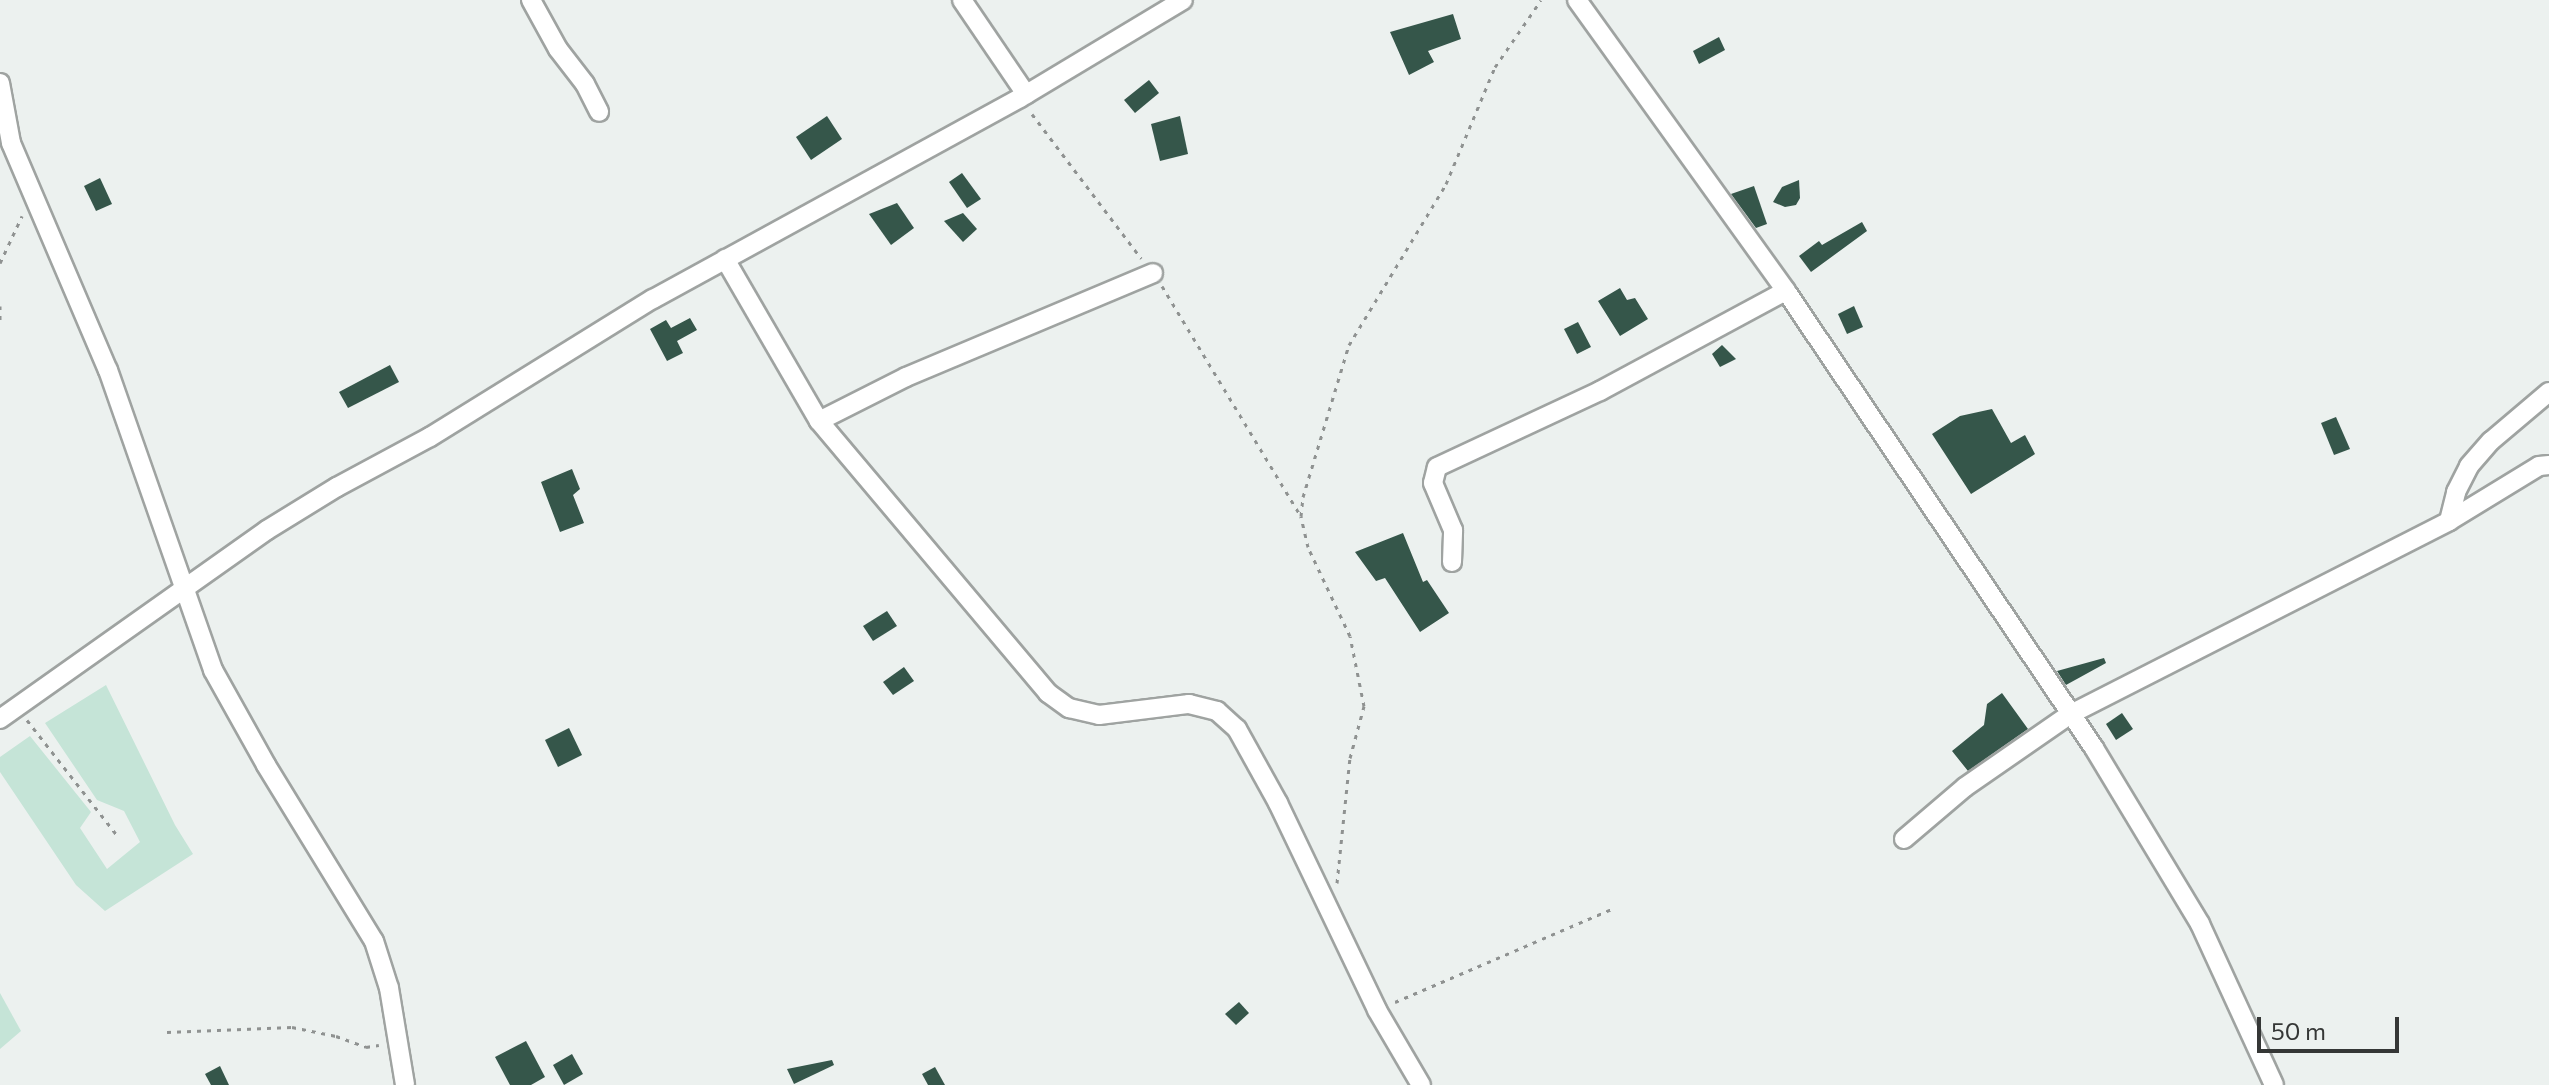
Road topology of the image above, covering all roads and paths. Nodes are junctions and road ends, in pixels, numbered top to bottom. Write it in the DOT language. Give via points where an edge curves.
graph roads {
  1 [pos="531,0"];
  2 [pos="962,0"];
  3 [pos="1183,0"];
  4 [pos="1541,0"];
  5 [pos="1577,0"];
  6 [pos="0,83"];
  7 [pos="1023,96"];
  8 [pos="599,112"];
  9 [pos="33,196"];
  10 [pos="725,259"];
  11 [pos="0,263"];
  12 [pos="1153,273"];
  13 [pos="1786,291"];
  14 [pos="0,306"];
  15 [pos="0,325"];
  16 [pos="2549,392"];
  17 [pos="819,421"];
  18 [pos="2549,465"];
  19 [pos="1301,516"];
  20 [pos="2449,521"];
  21 [pos="1452,562"];
  22 [pos="185,590"];
  23 [pos="17,708"];
  24 [pos="2069,715"];
  25 [pos="0,719"];
  26 [pos="116,834"];
  27 [pos="1904,839"];
  28 [pos="1336,891"];
  29 [pos="1614,908"];
  30 [pos="1377,1010"];
  31 [pos="167,1032"];
  32 [pos="398,1040"];
  33 [pos="405,1085"];
  34 [pos="1421,1085"];
  35 [pos="2274,1085"];
  1 -- 8 [label="street"];
  2 -- 7 [label="street"];
  3 -- 7 [label="street"];
  4 -- 19 [label="path" via="1495,67 1446,184 1349,345"];
  5 -- 13 [label="street"];
  6 -- 9 [label="street" via="11,143"];
  7 -- 10 [label="street"];
  7 -- 12 [label="path"];
  9 -- 11 [label="path"];
  9 -- 22 [label="street" via="108,370"];
  10 -- 17 [label="street"];
  10 -- 22 [label="street" via="314,502"];
  12 -- 17 [label="street" via="906,377"];
  12 -- 19 [label="path"];
  13 -- 21 [label="street" via="1600,391 1437,467 1433,483 1453,530"];
  13 -- 24 [label="street"];
  14 -- 15 [label="path"];
  16 -- 20 [label="street" via="2469,466"];
  17 -- 30 [label="street" via="1017,658 1069,708 1099,715 1189,704 1217,711 1237,729"];
  18 -- 20 [label="street" via="2539,466"];
  19 -- 28 [label="path" via="1308,547 1350,636 1364,706 1350,758"];
  20 -- 24 [label="street"];
  22 -- 23 [label="street"];
  22 -- 32 [label="street" via="198,634 229,700 374,941"];
  23 -- 25 [label="street"];
  23 -- 26 [label="path"];
  24 -- 27 [label="street" via="1965,787"];
  24 -- 35 [label="street" via="2127,799 2200,924"];
  29 -- 30 [label="path"];
  30 -- 34 [label="street"];
  31 -- 32 [label="path" via="292,1027 366,1047"];
  32 -- 33 [label="street"];
}
